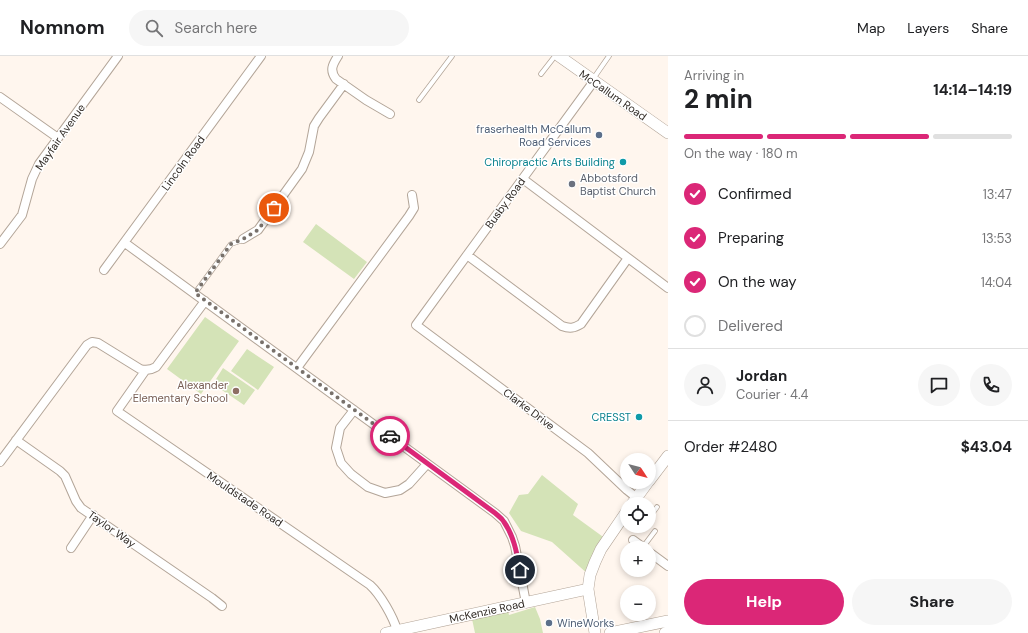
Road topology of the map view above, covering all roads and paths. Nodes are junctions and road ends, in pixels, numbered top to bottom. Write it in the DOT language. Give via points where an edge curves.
graph roads {
  1 [pos="118,56"];
  2 [pos="261,56"];
  3 [pos="338,56"];
  4 [pos="452,56"];
  5 [pos="555,56"];
  6 [pos="559,56"];
  7 [pos="609,56"];
  8 [pos="541,74"];
  9 [pos="593,80"];
  10 [pos="344,84"];
  11 [pos="0,97"];
  12 [pos="419,100"];
  13 [pos="390,114"];
  14 [pos="668,133"];
  15 [pos="58,138"];
  16 [pos="522,179"];
  17 [pos="412,198"];
  18 [pos="243,239"];
  19 [pos="125,243"];
  20 [pos="0,244"];
  21 [pos="467,255"];
  22 [pos="628,258"];
  23 [pos="104,270"];
  24 [pos="668,288"];
  25 [pos="195,293"];
  26 [pos="205,301"];
  27 [pos="416,325"];
  28 [pos="296,368"];
  29 [pos="145,371"];
  30 [pos="354,410"];
  31 [pos="16,440"];
  32 [pos="668,456"];
  33 [pos="0,462"];
  34 [pos="427,464"];
  35 [pos="656,472"];
  36 [pos="643,489"];
  37 [pos="631,497"];
  38 [pos="637,497"];
  39 [pos="93,515"];
  40 [pos="620,521"];
  41 [pos="71,548"];
  42 [pos="656,557"];
  43 [pos="668,566"];
  44 [pos="588,589"];
  45 [pos="526,603"];
  46 [pos="222,606"];
  47 [pos="668,621"];
  48 [pos="397,630"];
  49 [pos="386,633"];
  50 [pos="595,633"];
  51 [pos="610,633"];
  1 -- 15 [label="street, Mayfair Avenue"];
  2 -- 19 [label="street, Lincoln Road"];
  3 -- 10 [label="street" via="333,63 333,75"];
  4 -- 12 [label="lane"];
  5 -- 8 [label="lane"];
  6 -- 9 [label="street, McCallum Road"];
  7 -- 9 [label="lane"];
  9 -- 14 [label="street, McCallum Road"];
  9 -- 16 [label="street, Busby Road"];
  10 -- 13 [label="street"];
  10 -- 18 [label="street" via="314,126 309,152 302,169 258,230"];
  11 -- 15 [label="street"];
  15 -- 20 [label="street, Mayfair Avenue" via="36,171 22,214"];
  16 -- 21 [label="street, Busby Road"];
  16 -- 22 [label="street"];
  17 -- 28 [label="street" via="414,208 409,216"];
  18 -- 25 [label="lane" via="231,244"];
  19 -- 23 [label="street, Lincoln Road"];
  19 -- 25 [label="street"];
  21 -- 22 [label="street" via="569,329 581,324"];
  21 -- 27 [label="street, Busby Road"];
  22 -- 24 [label="street"];
  25 -- 26 [label="street"];
  26 -- 28 [label="street"];
  26 -- 29 [label="street" via="156,367"];
  27 -- 37 [label="street, Clarke Drive" via="588,453"];
  28 -- 30 [label="street"];
  29 -- 31 [label="street" via="92,340"];
  29 -- 48 [label="street, Mouldstade Road" via="117,411 370,585 380,596"];
  30 -- 34 [label="street"];
  30 -- 34 [label="street" via="340,428 336,448 341,464 368,487 385,493 400,490"];
  31 -- 33 [label="street"];
  31 -- 39 [label="street, Taylor Way" via="60,471 81,508"];
  32 -- 35 [label="street"];
  34 -- 45 [label="street" via="504,521 515,546"];
  36 -- 38 [label="street"];
  39 -- 41 [label="street"];
  39 -- 46 [label="street, Taylor Way"];
  40 -- 44 [label="street" via="601,549 590,575"];
  42 -- 43 [label="street"];
  44 -- 45 [label="street, McKenzie Road"];
  44 -- 50 [label="street"];
  45 -- 48 [label="street, McKenzie Road"];
  47 -- 51 [label="street"];
  48 -- 49 [label="street, McKenzie Road"];
}
